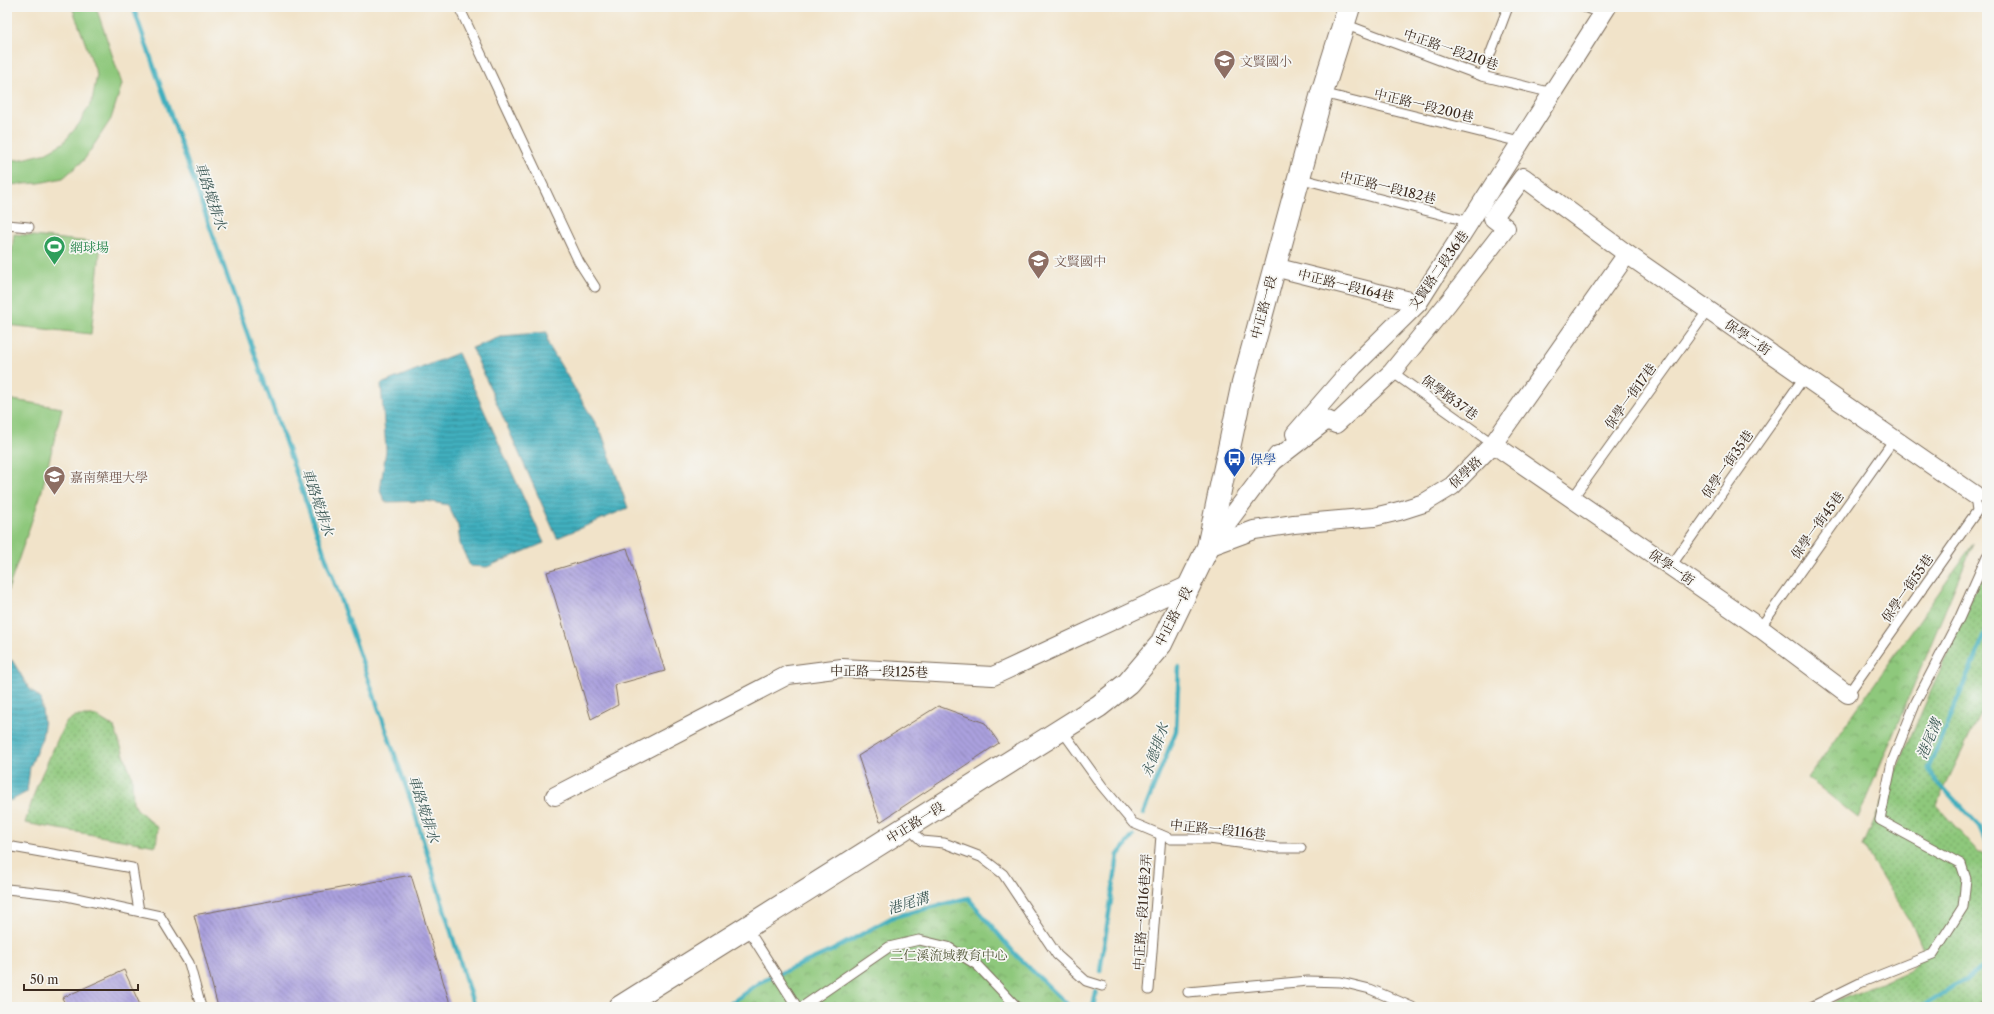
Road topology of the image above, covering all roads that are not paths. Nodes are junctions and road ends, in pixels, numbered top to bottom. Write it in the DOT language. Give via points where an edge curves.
graph roads {
  1 [pos="459,7"];
  2 [pos="1508,7"];
  3 [pos="1584,7"];
  4 [pos="1605,11"];
  5 [pos="1346,15"];
  6 [pos="1482,76"];
  7 [pos="1322,93"];
  8 [pos="1553,93"];
  9 [pos="1520,142"];
  10 [pos="1298,178"];
  11 [pos="1471,222"];
  12 [pos="7,225"];
  13 [pos="28,227"];
  14 [pos="1627,254"];
  15 [pos="1274,267"];
  16 [pos="595,288"];
  17 [pos="1418,303"];
  18 [pos="1708,310"];
  19 [pos="1392,372"];
  20 [pos="1805,376"];
  21 [pos="1896,438"];
  22 [pos="1493,444"];
  23 [pos="1270,464"];
  24 [pos="1975,495"];
  25 [pos="1572,498"];
  26 [pos="1208,547"];
  27 [pos="1987,556"];
  28 [pos="1671,566"];
  29 [pos="1190,585"];
  30 [pos="1760,628"];
  31 [pos="1848,694"];
  32 [pos="1060,729"];
  33 [pos="555,796"];
  34 [pos="908,827"];
  35 [pos="1161,835"];
  36 [pos="7,846"];
  37 [pos="1302,848"];
  38 [pos="7,888"];
  39 [pos="139,910"];
  40 [pos="747,928"];
  41 [pos="1102,986"];
  42 [pos="1149,990"];
  43 [pos="1188,992"];
  44 [pos="794,1004"];
  45 [pos="1987,1006"];
  46 [pos="201,1007"];
  47 [pos="620,1007"];
  48 [pos="802,1007"];
  49 [pos="1017,1007"];
  50 [pos="1412,1007"];
  51 [pos="1812,1007"];
  52 [pos="1984,1007"];
  1 -- 16 [label="lane" via="579,262"];
  2 -- 6 [label="lane"];
  3 -- 4 [label="lane"];
  4 -- 8 [label="street, 文賢路二段36巷"];
  5 -- 6 [label="lane, 中正路一段210巷"];
  5 -- 7 [label="main road, 中正路一段"];
  6 -- 8 [label="lane, 中正路一段210巷"];
  7 -- 9 [label="lane, 中正路一段200巷"];
  7 -- 10 [label="main road, 中正路一段"];
  8 -- 9 [label="street, 文賢路二段36巷"];
  9 -- 11 [label="street, 文賢路二段36巷"];
  10 -- 11 [label="lane, 中正路一段182巷"];
  10 -- 15 [label="main road, 中正路一段"];
  11 -- 17 [label="street, 文賢路二段36巷"];
  12 -- 13 [label="lane"];
  14 -- 18 [label="street, 保學二街"];
  14 -- 19 [label="street, 保學二街" via="1523,176 1493,218 1506,228"];
  14 -- 22 [label="street, 保學路"];
  15 -- 17 [label="street, 中正路一段164巷"];
  15 -- 26 [label="main road, 中正路一段" via="1242,386"];
  17 -- 23 [label="street, 文賢路二段36巷" via="1354,366"];
  18 -- 20 [label="street, 保學二街"];
  18 -- 25 [label="lane, 保學一街17巷"];
  19 -- 22 [label="lane, 保學路37巷"];
  19 -- 23 [label="street" via="1336,424 1327,420"];
  20 -- 21 [label="street, 保學二街"];
  20 -- 28 [label="lane, 保學一街35巷"];
  21 -- 24 [label="street, 保學二街"];
  21 -- 30 [label="lane, 保學一街45巷"];
  22 -- 25 [label="street, 保學一街"];
  22 -- 26 [label="street, 保學路" via="1452,486 1424,503 1374,517 1254,530"];
  23 -- 26 [label="street, 文賢路二段36巷"];
  24 -- 31 [label="lane, 保學一街55巷" via="1977,511"];
  25 -- 28 [label="street, 保學一街"];
  26 -- 29 [label="main road, 中正路一段"];
  27 -- 51 [label="lane" via="1959,619 1916,702 1892,762 1880,820 1961,864 1966,879 1963,907 1934,954 1860,983"];
  28 -- 30 [label="street, 保學一街"];
  29 -- 32 [label="main road, 中正路一段" via="1161,644 1140,670 1099,706"];
  29 -- 33 [label="street, 中正路一段125巷" via="992,676 842,668 788,675"];
  30 -- 31 [label="street, 保學一街"];
  32 -- 34 [label="main road, 中正路一段"];
  32 -- 35 [label="lane, 中正路一段116巷" via="1133,823"];
  34 -- 40 [label="main road, 中正路一段"];
  34 -- 41 [label="lane" via="922,841 944,843 981,857 1003,874 1057,955 1086,981"];
  35 -- 37 [label="lane, 中正路一段116巷" via="1171,839 1208,839 1277,848"];
  35 -- 42 [label="lane, 中正路一段116巷2弄"];
  36 -- 39 [label="lane" via="132,868"];
  38 -- 39 [label="lane" via="62,895"];
  39 -- 46 [label="lane" via="160,916 189,963"];
  40 -- 44 [label="lane"];
  40 -- 47 [label="main road, 中正路一段"];
  43 -- 50 [label="lane" via="1308,981 1340,982 1370,989"];
  45 -- 52 [label="lane"];
  48 -- 49 [label="lane" via="889,947 919,940 948,947 977,965"];
}
